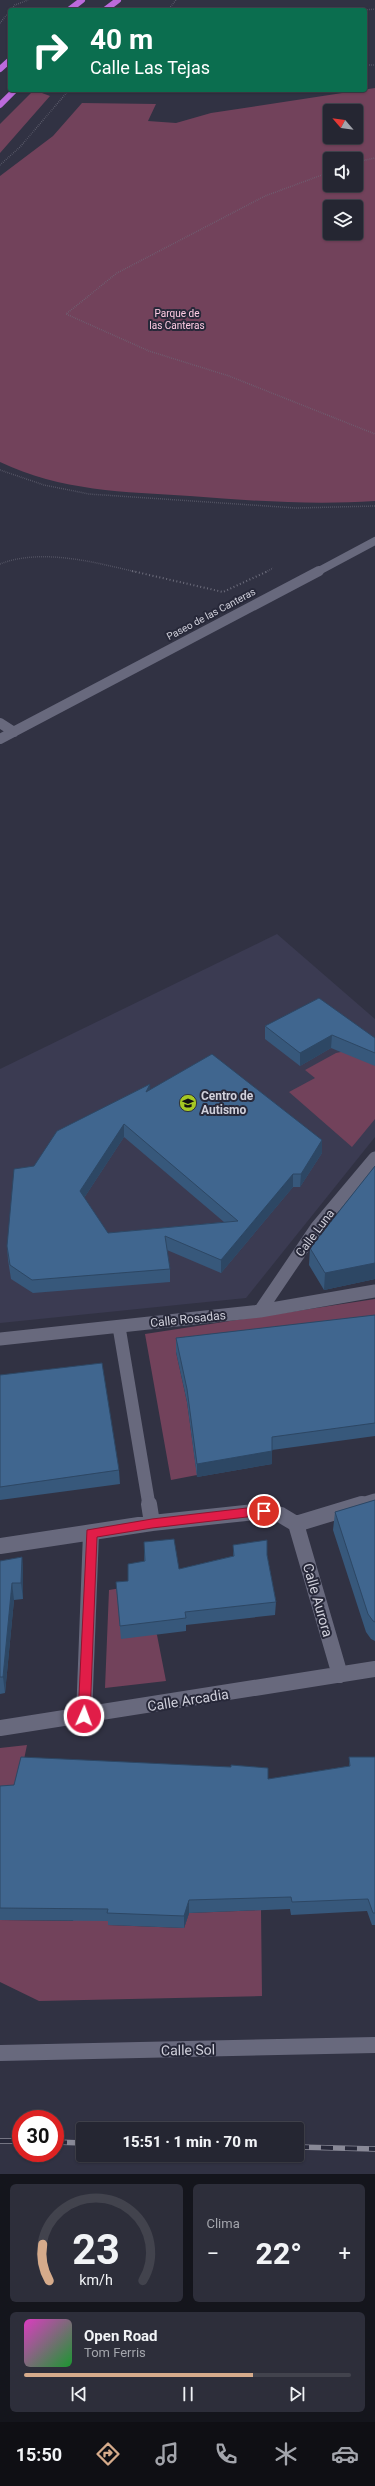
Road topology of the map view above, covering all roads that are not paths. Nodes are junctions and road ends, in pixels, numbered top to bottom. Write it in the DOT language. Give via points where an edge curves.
graph roads {
  1 [pos="82,0"];
  2 [pos="118,0"];
  3 [pos="72,8"];
  4 [pos="108,8"];
  5 [pos="8,62"];
  6 [pos="0,69"];
  7 [pos="13,92"];
  8 [pos="0,105"];
  9 [pos="375,541"];
  10 [pos="0,723"];
  11 [pos="14,732"];
  12 [pos="0,739"];
  13 [pos="375,1158"];
  14 [pos="375,1291"];
  15 [pos="260,1311"];
  16 [pos="119,1326"];
  17 [pos="0,1339"];
  18 [pos="375,1500"];
  19 [pos="152,1523"];
  20 [pos="296,1524"];
  21 [pos="91,1533"];
  22 [pos="0,1546"];
  23 [pos="375,1669"];
  24 [pos="340,1675"];
  25 [pos="84,1716"];
  26 [pos="0,1728"];
  27 [pos="375,2045"];
  28 [pos="0,2053"];
  1 -- 3 [label="highway"];
  2 -- 4 [label="highway"];
  5 -- 6 [label="highway"];
  7 -- 8 [label="highway"];
  9 -- 11 [label="street, Paseo de las Canteras"];
  10 -- 11 [label="street"];
  11 -- 12 [label="street"];
  13 -- 15 [label="street, Calle Luna" via="317,1227"];
  14 -- 15 [label="street, Calle Rosadas"];
  15 -- 16 [label="street, Calle Rosadas"];
  16 -- 17 [label="street, Calle Rosadas"];
  16 -- 19 [label="street"];
  18 -- 20 [label="street"];
  19 -- 20 [label="street" via="264,1511 281,1515"];
  19 -- 21 [label="street"];
  20 -- 24 [label="street, Calle Aurora"];
  21 -- 22 [label="street"];
  21 -- 25 [label="street"];
  23 -- 24 [label="street, Calle Arcadia"];
  24 -- 25 [label="street, Calle Arcadia"];
  25 -- 26 [label="street, Calle Arcadia"];
  27 -- 28 [label="street, Calle Sol"];
}
